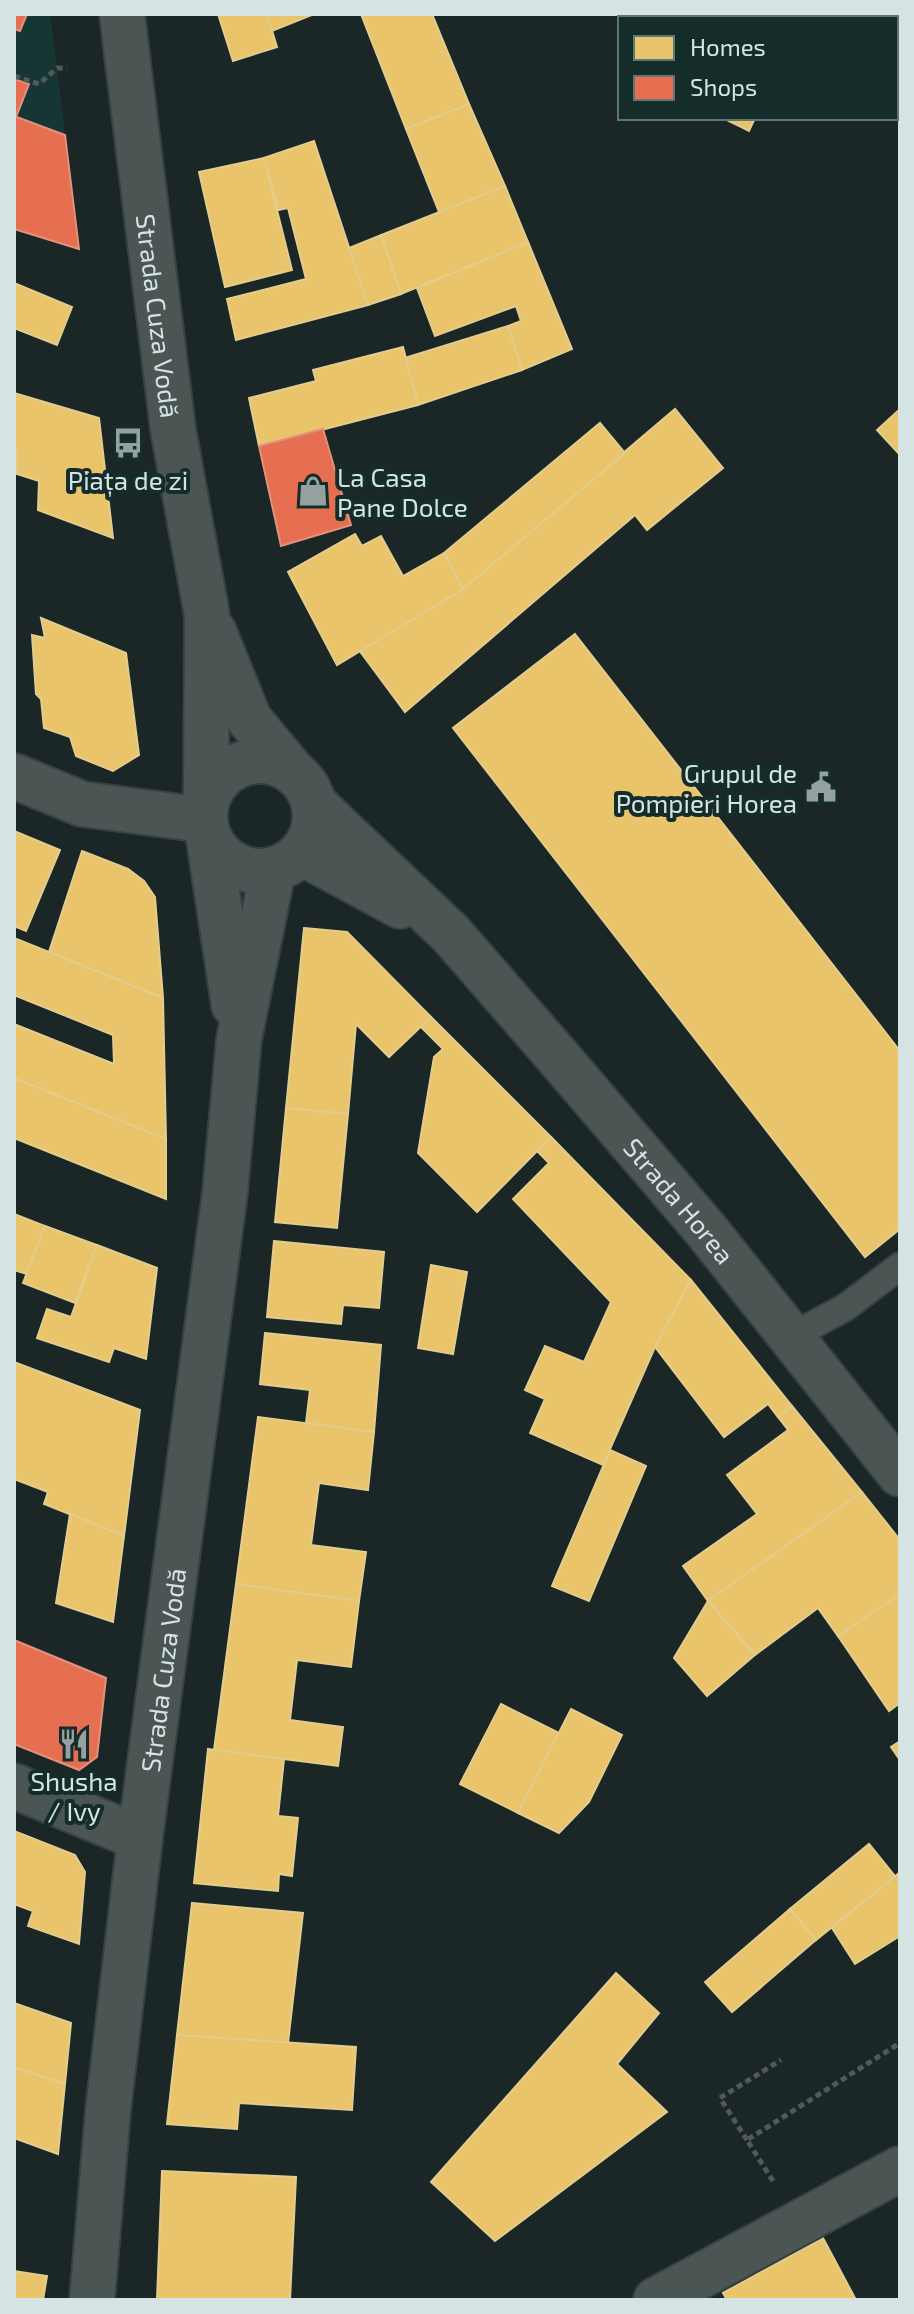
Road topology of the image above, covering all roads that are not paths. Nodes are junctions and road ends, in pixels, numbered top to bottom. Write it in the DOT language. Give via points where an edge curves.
graph roads {
  1 [pos="122,14"];
  2 [pos="207,615"];
  3 [pos="14,776"];
  4 [pos="304,788"];
  5 [pos="206,820"];
  6 [pos="288,862"];
  7 [pos="451,934"];
  8 [pos="239,1039"];
  9 [pos="900,1266"];
  10 [pos="791,1337"];
  11 [pos="900,1474"];
  12 [pos="14,1786"];
  13 [pos="140,1838"];
  14 [pos="900,2169"];
  15 [pos="92,2300"];
  16 [pos="656,2300"];
  1 -- 2 [label="main road, Strada Cuza Vodă" via="173,429"];
  2 -- 4 [label="main road, Strada Cuza Vodă" via="249,719"];
  2 -- 5 [label="main road, Strada Cuza Vodă"];
  3 -- 5 [label="main road" via="82,804"];
  4 -- 5 [label="main road" via="275,763 253,761 233,767 216,781"];
  4 -- 6 [label="main road" via="315,822 311,838"];
  4 -- 7 [label="main road, Strada Horea"];
  5 -- 6 [label="main road" via="220,856 236,867 254,872"];
  5 -- 8 [label="main road, Strada Cuza Vodă"];
  6 -- 7 [label="main road, Strada Horea"];
  6 -- 8 [label="main road, Strada Cuza Vodă"];
  7 -- 10 [label="main road, Strada Horea" via="706,1230"];
  8 -- 13 [label="main road, Strada Cuza Vodă" via="225,1192"];
  9 -- 10 [label="lane" via="846,1307"];
  10 -- 11 [label="main road, Strada Horea"];
  12 -- 13 [label="main road"];
  13 -- 15 [label="main road, Strada Cuza Vodă"];
  14 -- 16 [label="main road"];
}
